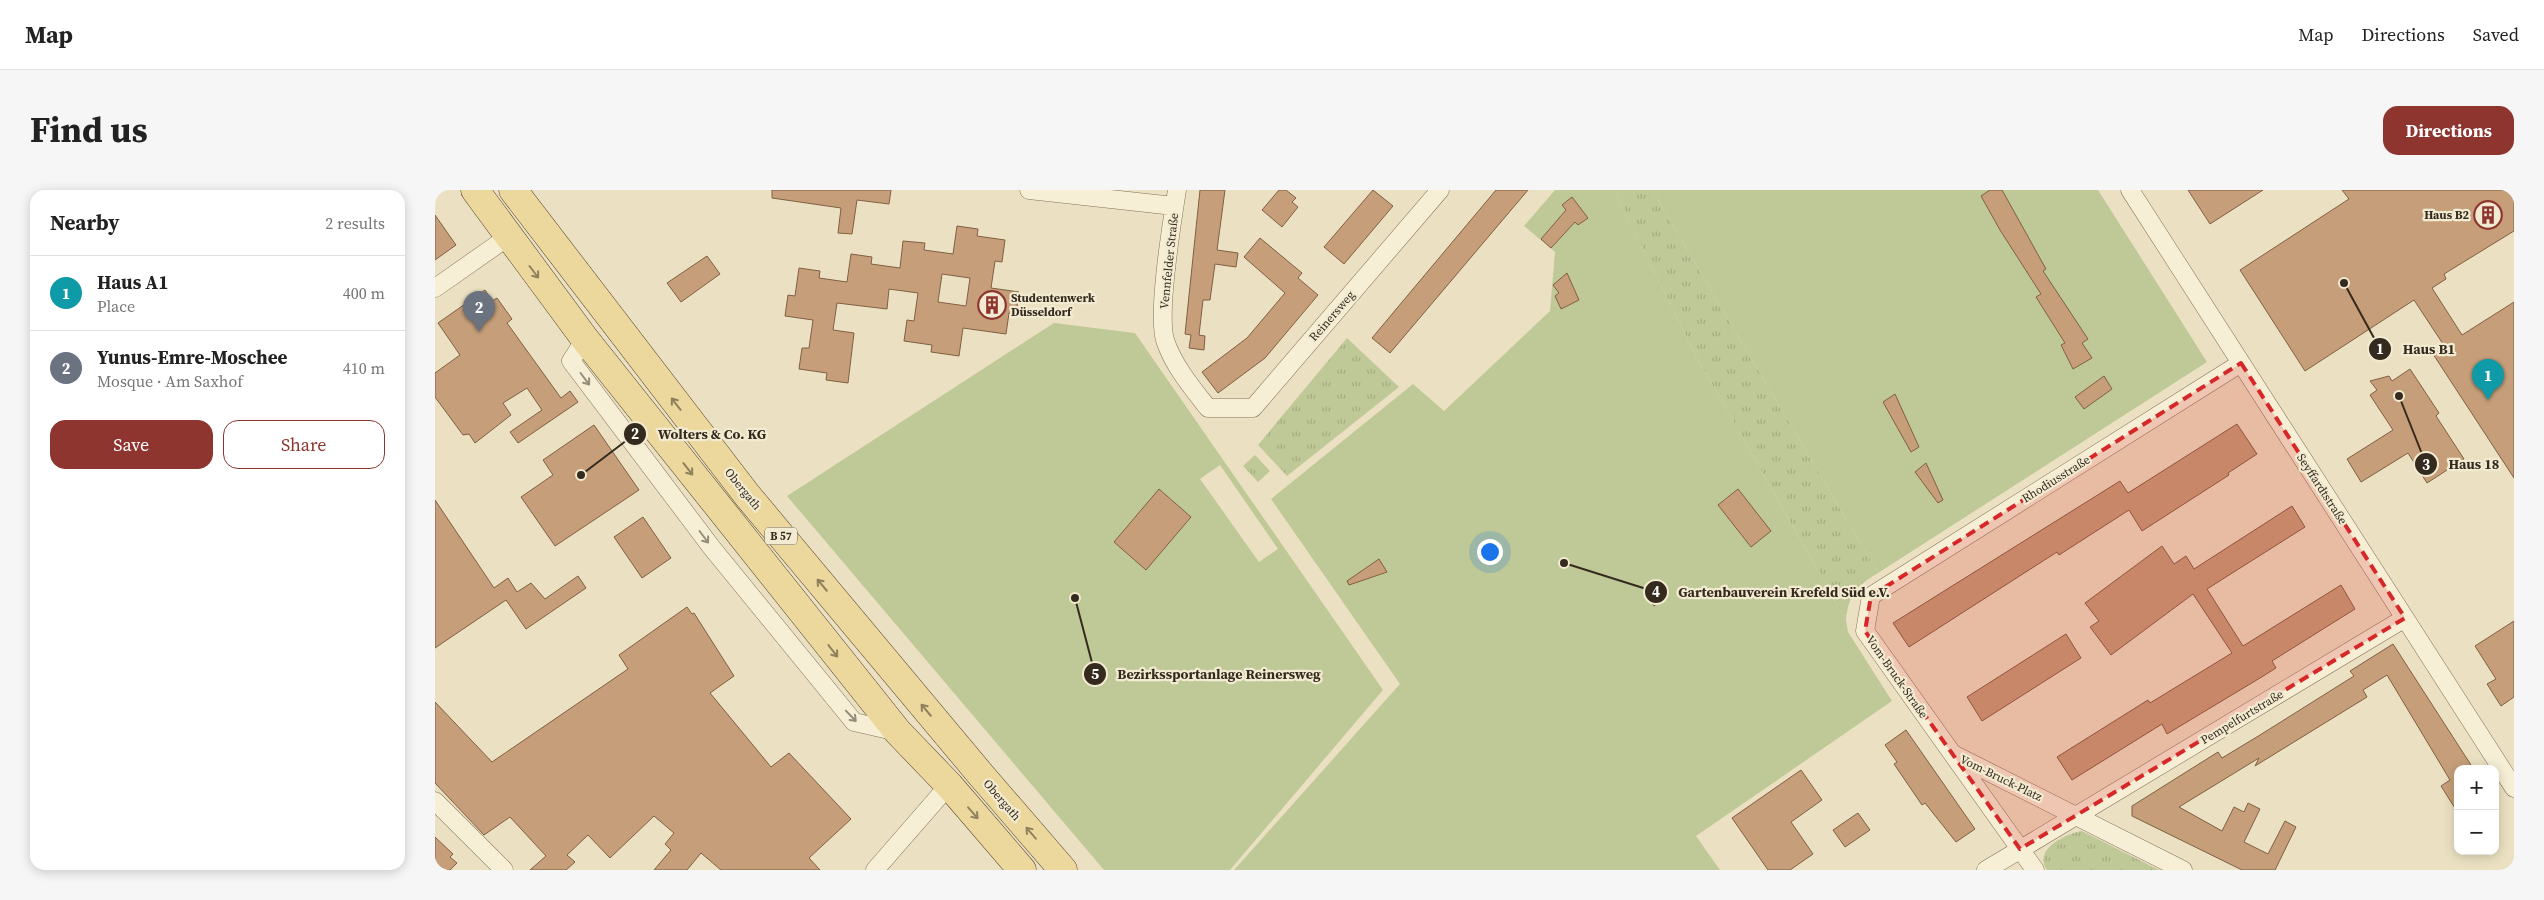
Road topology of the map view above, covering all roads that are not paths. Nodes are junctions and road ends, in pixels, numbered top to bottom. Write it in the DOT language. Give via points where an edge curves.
graph roads {
  1 [pos="475,190"];
  2 [pos="513,190"];
  3 [pos="1029,190"];
  4 [pos="1440,190"];
  5 [pos="2130,190"];
  6 [pos="1175,198"];
  7 [pos="508,237"];
  8 [pos="435,288"];
  9 [pos="2241,363"];
  10 [pos="1208,408"];
  11 [pos="1871,596"];
  12 [pos="2405,618"];
  13 [pos="1950,753"];
  14 [pos="949,785"];
  15 [pos="2514,788"];
  16 [pos="435,801"];
  17 [pos="2078,817"];
  18 [pos="2020,849"];
  19 [pos="504,870"];
  20 [pos="875,870"];
  21 [pos="1023,870"];
  22 [pos="1063,870"];
  23 [pos="1986,870"];
  24 [pos="2035,870"];
  25 [pos="2183,870"];
  1 -- 7 [label="main road, B 57"];
  22 -- 2 [label="main road, Obergath / B 57, one-way" via="747,495"];
  3 -- 6 [label="street"];
  4 -- 10 [label="street, Reinersweg" via="1253,408"];
  5 -- 9 [label="street, Seyffardtstraße"];
  6 -- 10 [label="street, Vennfelder Straße" via="1163,310 1165,340 1185,380"];
  7 -- 8 [label="street"];
  7 -- 14 [label="main road, B 57, one-way" via="897,732"];
  9 -- 11 [label="street, Rhodiusstraße"];
  9 -- 12 [label="street, Seyffardtstraße"];
  11 -- 13 [label="street, Vom-Bruck-Straße" via="1865,631"];
  12 -- 15 [label="street, Seyffardtstraße"];
  12 -- 17 [label="street, Pempelfurtstraße"];
  13 -- 17 [label="street, Vom-Bruck-Platz"];
  13 -- 18 [label="street, Vom-Bruck-Platz"];
  14 -- 20 [label="street"];
  14 -- 21 [label="main road, B 57, one-way"];
  16 -- 19 [label="street"];
  17 -- 18 [label="street"];
  17 -- 25 [label="street, Vom-Bruck-Platz"];
  18 -- 23 [label="street"];
  18 -- 24 [label="street, Vom-Bruck-Platz"];
}
